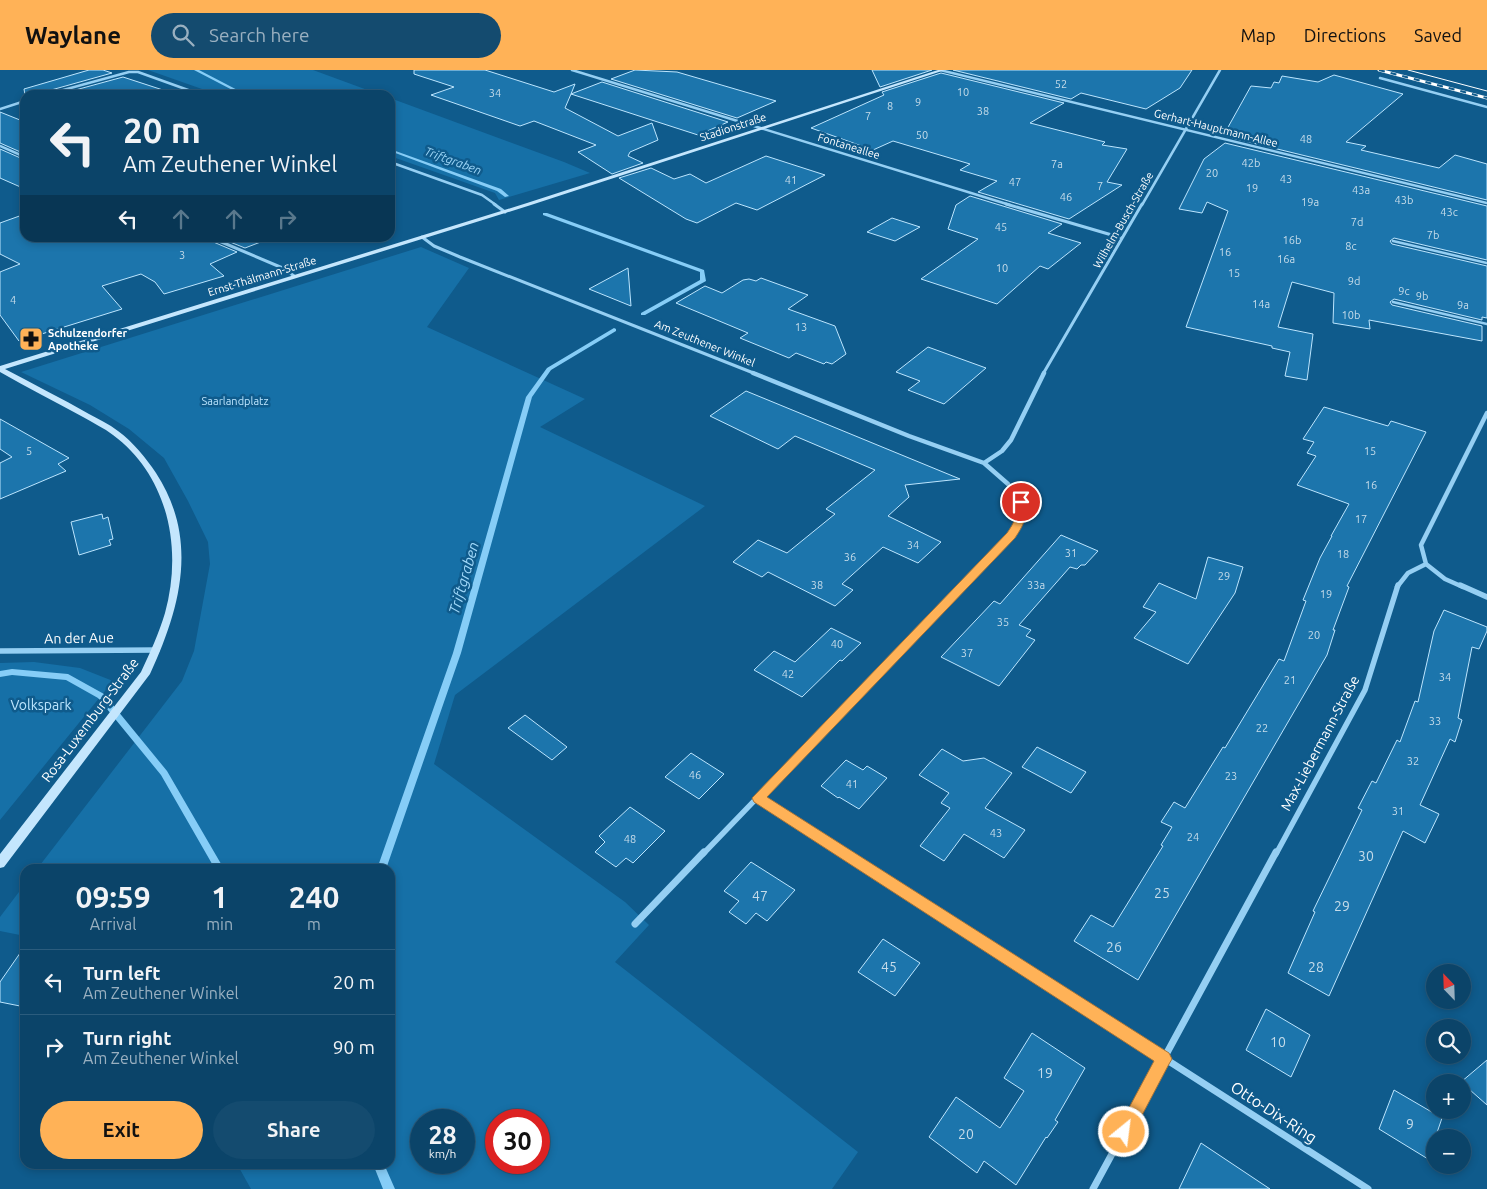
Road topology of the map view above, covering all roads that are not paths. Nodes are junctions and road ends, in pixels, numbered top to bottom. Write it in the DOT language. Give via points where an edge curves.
graph roads {
  1 [pos="572,70"];
  2 [pos="942,70"];
  3 [pos="1220,70"];
  4 [pos="1380,78"];
  5 [pos="63,90"];
  6 [pos="188,90"];
  7 [pos="20,102"];
  8 [pos="1487,107"];
  9 [pos="0,108"];
  10 [pos="762,128"];
  11 [pos="1186,130"];
  12 [pos="0,146"];
  13 [pos="20,155"];
  14 [pos="395,164"];
  15 [pos="529,204"];
  16 [pos="1487,204"];
  17 [pos="505,212"];
  18 [pos="422,237"];
  19 [pos="1122,238"];
  20 [pos="1393,241"];
  21 [pos="221,242"];
  22 [pos="1487,263"];
  23 [pos="294,276"];
  24 [pos="1392,302"];
  25 [pos="1487,324"];
  26 [pos="0,368"];
  27 [pos="1487,413"];
  28 [pos="984,464"];
  29 [pos="1426,564"];
  30 [pos="1487,597"];
  31 [pos="158,650"];
  32 [pos="0,651"];
  33 [pos="758,798"];
  34 [pos="0,863"];
  35 [pos="635,924"];
  36 [pos="1164,1059"];
  37 [pos="1093,1189"];
  38 [pos="1368,1189"];
  1 -- 10 [label="street, Fontaneallee"];
  2 -- 10 [label="street, Stadionstraße"];
  2 -- 11 [label="street, Gerhart-Hauptmann-Allee"];
  3 -- 11 [label="street, Wilhelm-Busch-Straße"];
  4 -- 8 [label="street"];
  5 -- 6 [label="street" via="138,72"];
  7 -- 9 [label="street"];
  10 -- 15 [label="street, Stadionstraße"];
  10 -- 19 [label="street, Fontaneallee"];
  11 -- 16 [label="street, Gerhart-Hauptmann-Allee"];
  11 -- 19 [label="street, Wilhelm-Busch-Straße"];
  12 -- 13 [label="street"];
  14 -- 17 [label="street" via="482,195"];
  15 -- 17 [label="street, Ernst-Thälmann-Straße"];
  17 -- 18 [label="street, Ernst-Thälmann-Straße"];
  18 -- 23 [label="street, Ernst-Thälmann-Straße"];
  18 -- 28 [label="street, Am Zeuthener Winkel" via="460,258"];
  19 -- 28 [label="street, Wilhelm-Busch-Straße" via="1041,378 1011,440"];
  20 -- 22 [label="lane"];
  21 -- 23 [label="street" via="285,269"];
  23 -- 26 [label="street, Ernst-Thälmann-Straße"];
  24 -- 25 [label="lane"];
  26 -- 31 [label="street, Rosa-Luxemburg-Straße" via="118,434 160,486 174,523 178,549 175,596"];
  27 -- 29 [label="street" via="1422,545"];
  28 -- 33 [label="street, Am Zeuthener Winkel" via="1008,484 1021,502 1020,521 1011,535"];
  29 -- 30 [label="street" via="1445,579"];
  29 -- 36 [label="street, Max-Liebermann-Straße" via="1403,576 1395,590 1365,690"];
  31 -- 32 [label="street, An der Aue"];
  31 -- 34 [label="street, Rosa-Luxemburg-Straße" via="136,687"];
  33 -- 35 [label="street, Am Zeuthener Winkel"];
  33 -- 36 [label="street"];
  36 -- 37 [label="street, Max-Liebermann-Straße"];
  36 -- 38 [label="street, Otto-Dix-Ring"];
}
